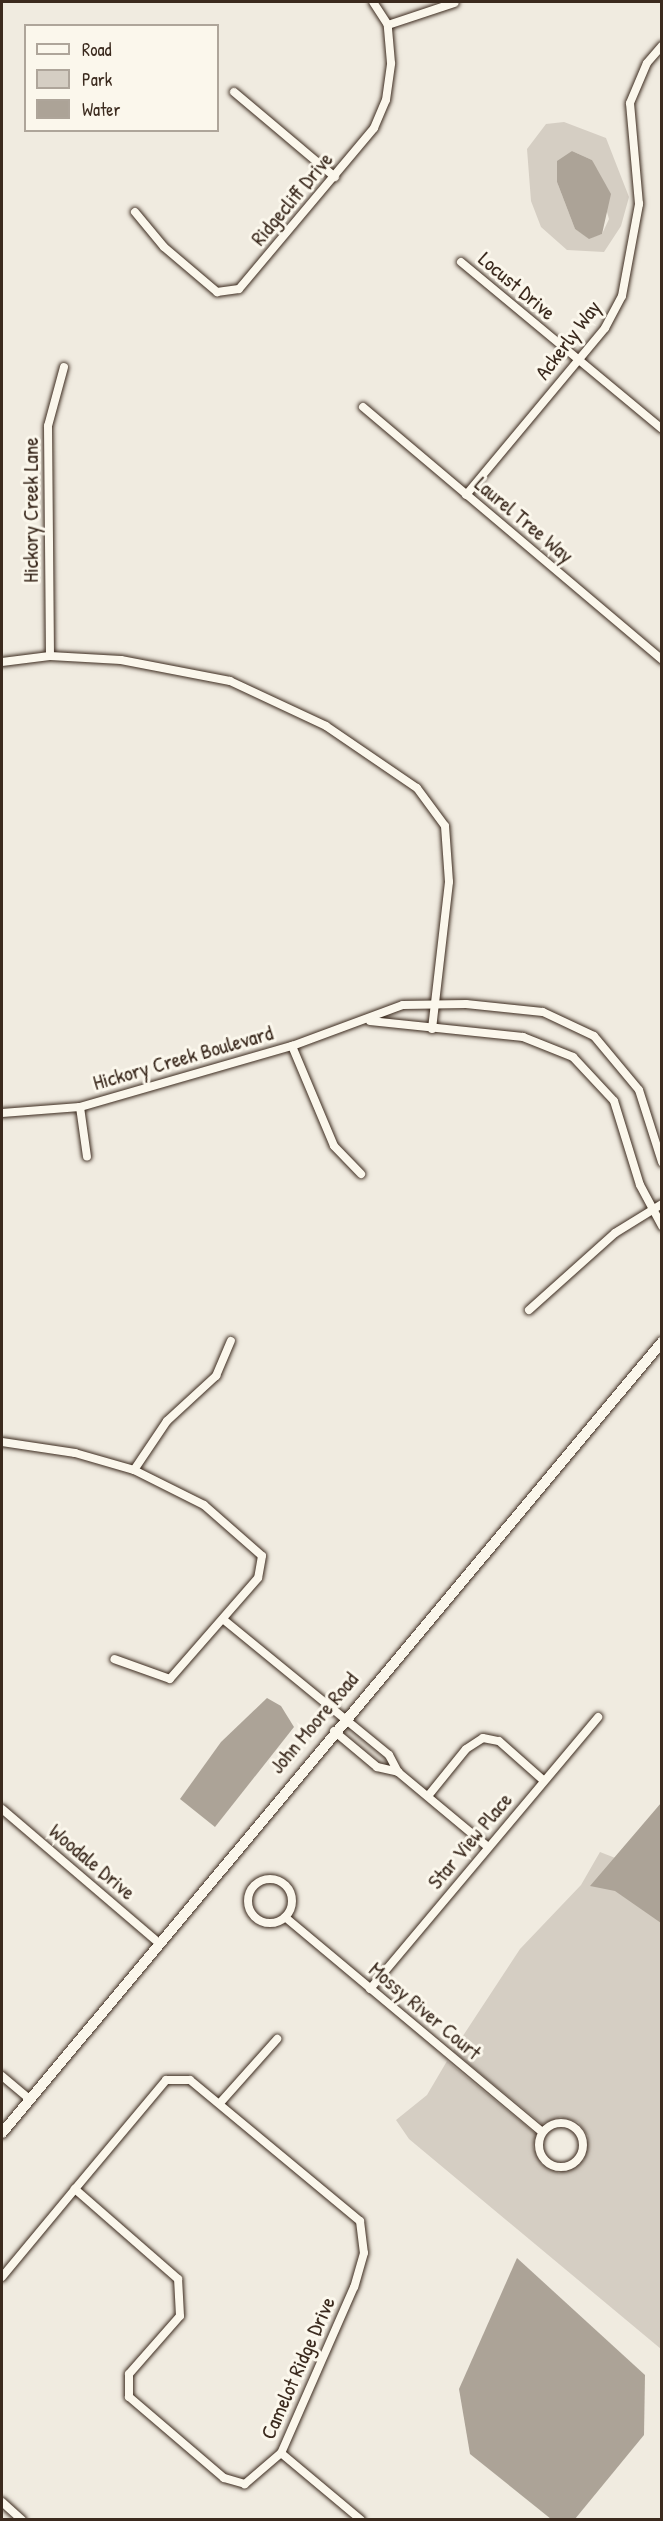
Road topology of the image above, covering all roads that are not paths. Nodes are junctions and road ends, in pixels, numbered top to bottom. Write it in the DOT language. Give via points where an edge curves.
graph roads {
  1 [pos="374,2"];
  2 [pos="454,3"];
  3 [pos="388,24"];
  4 [pos="662,46"];
  5 [pos="234,92"];
  6 [pos="335,177"];
  7 [pos="135,212"];
  8 [pos="460,262"];
  9 [pos="578,362"];
  10 [pos="64,367"];
  11 [pos="363,407"];
  12 [pos="662,429"];
  13 [pos="466,495"];
  14 [pos="50,656"];
  15 [pos="662,660"];
  16 [pos="2,662"];
  17 [pos="435,1003"];
  18 [pos="370,1021"];
  19 [pos="432,1029"];
  20 [pos="292,1046"];
  21 [pos="80,1107"];
  22 [pos="2,1113"];
  23 [pos="87,1156"];
  24 [pos="662,1162"];
  25 [pos="361,1174"];
  26 [pos="662,1204"];
  27 [pos="652,1210"];
  28 [pos="662,1226"];
  29 [pos="529,1310"];
  30 [pos="231,1341"];
  31 [pos="662,1342"];
  32 [pos="2,1442"];
  33 [pos="134,1470"];
  34 [pos="224,1620"];
  35 [pos="114,1659"];
  36 [pos="344,1717"];
  37 [pos="598,1717"];
  38 [pos="333,1730"];
  39 [pos="377,1745"];
  40 [pos="366,1757"];
  41 [pos="398,1772"];
  42 [pos="544,1781"];
  43 [pos="428,1796"];
  44 [pos="2,1809"];
  45 [pos="488,1847"];
  46 [pos="285,1917"];
  47 [pos="159,1943"];
  48 [pos="370,1989"];
  49 [pos="277,2039"];
  50 [pos="2,2076"];
  51 [pos="29,2099"];
  52 [pos="220,2103"];
  53 [pos="542,2132"];
  54 [pos="2,2133"];
  55 [pos="75,2189"];
  56 [pos="2,2277"];
  57 [pos="281,2452"];
  58 [pos="2,2502"];
  59 [pos="22,2520"];
  60 [pos="362,2520"];
  1 -- 3 [label="street, Ridgecliff Drive"];
  2 -- 3 [label="street"];
  3 -- 6 [label="street, Ridgecliff Drive" via="391,63 386,100 374,128"];
  4 -- 9 [label="street, Ackerly Way" via="646,63 630,103 639,204 634,254 622,296"];
  5 -- 6 [label="street"];
  6 -- 7 [label="street, Ridgecliff Drive" via="239,289 217,292 164,247"];
  8 -- 9 [label="street, Locust Drive"];
  9 -- 12 [label="street, Locust Drive"];
  9 -- 13 [label="street, Ackerly Way"];
  10 -- 14 [label="street, Hickory Creek Lane" via="48,426"];
  11 -- 13 [label="street, Laurel Tree Way"];
  13 -- 15 [label="street, Laurel Tree Way"];
  14 -- 16 [label="street"];
  14 -- 17 [label="street" via="121,660 230,681 326,726 417,788 445,826 449,882"];
  17 -- 18 [label="street, Hickory Creek Boulevard" via="403,1005"];
  17 -- 19 [label="street"];
  17 -- 24 [label="street, Hickory Creek Boulevard" via="543,1012 594,1036 636,1083"];
  18 -- 19 [label="street, Hickory Creek Boulevard"];
  18 -- 20 [label="street, Hickory Creek Boulevard"];
  19 -- 27 [label="street, Hickory Creek Boulevard" via="537,1039 581,1063 619,1111"];
  20 -- 21 [label="street, Hickory Creek Boulevard"];
  20 -- 25 [label="street" via="334,1146"];
  21 -- 22 [label="street, Hickory Creek Boulevard"];
  21 -- 23 [label="street"];
  26 -- 27 [label="street"];
  27 -- 28 [label="street, Hickory Creek Boulevard"];
  27 -- 29 [label="street" via="615,1233"];
  30 -- 33 [label="street" via="216,1376 167,1420"];
  31 -- 36 [label="street, John Moore Road"];
  32 -- 33 [label="street" via="75,1453"];
  33 -- 34 [label="street" via="204,1505 262,1556 258,1578"];
  34 -- 35 [label="street" via="170,1679"];
  34 -- 36 [label="street" via="324,1707"];
  36 -- 38 [label="street, John Moore Road"];
  36 -- 39 [label="street"];
  37 -- 42 [label="street, Star View Place"];
  38 -- 40 [label="street"];
  38 -- 47 [label="street, John Moore Road"];
  39 -- 40 [label="street"];
  39 -- 41 [label="street"];
  40 -- 41 [label="street"];
  41 -- 43 [label="street"];
  42 -- 43 [label="street" via="499,1741 483,1738 466,1749"];
  42 -- 45 [label="street, Star View Place"];
  43 -- 45 [label="street"];
  44 -- 47 [label="street, Woodale Drive"];
  45 -- 48 [label="street, Star View Place"];
  46 -- 46 [label="street" via="265,1922 253,1915 249,1895 256,1883 270,1879 289,1890 292,1904"];
  46 -- 48 [label="street, Mossy River Court"];
  47 -- 51 [label="street, John Moore Road"];
  48 -- 53 [label="street, Mossy River Court"];
  49 -- 52 [label="street"];
  50 -- 51 [label="street"];
  51 -- 54 [label="street, John Moore Road"];
  52 -- 55 [label="street, Camelot Ridge Drive" via="190,2080 166,2080"];
  52 -- 57 [label="street, Camelot Ridge Drive" via="360,2221 364,2253 354,2287"];
  53 -- 53 [label="street" via="538,2147 552,2165 567,2166 579,2158 584,2145 574,2126 553,2123"];
  55 -- 56 [label="street, Camelot Ridge Drive"];
  55 -- 57 [label="street, Camelot Ridge Drive" via="178,2279 180,2316 129,2374 129,2397 224,2478 245,2484"];
  57 -- 60 [label="street"];
  58 -- 59 [label="street"];
}
